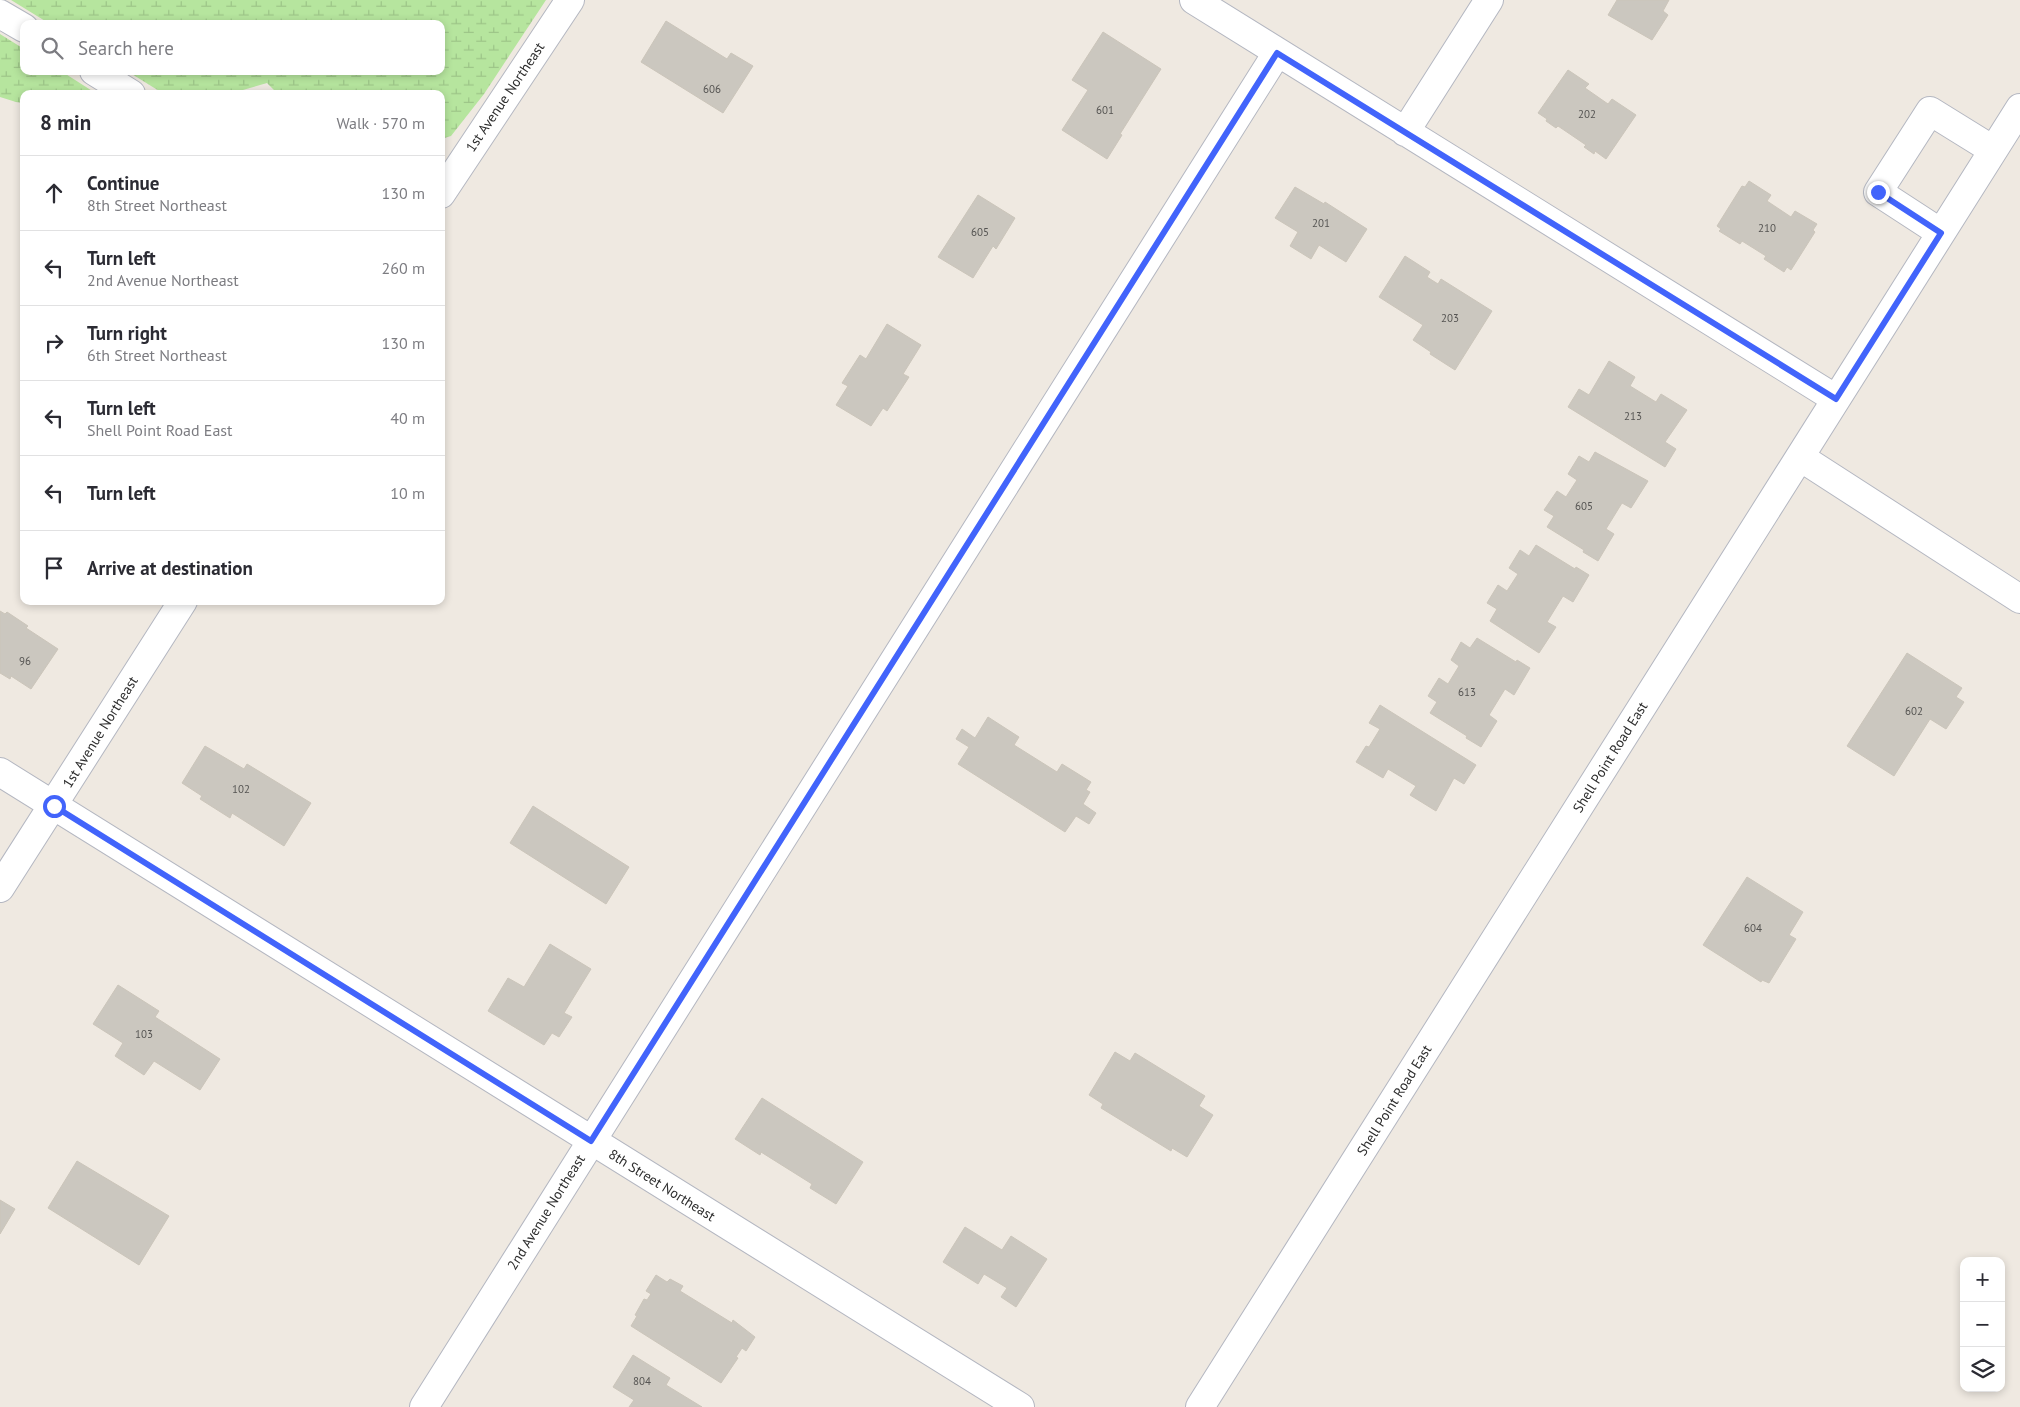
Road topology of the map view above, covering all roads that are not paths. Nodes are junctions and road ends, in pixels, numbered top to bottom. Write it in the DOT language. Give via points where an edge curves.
graph roads {
  1 [pos="570,0"];
  2 [pos="1194,0"];
  3 [pos="1489,0"];
  4 [pos="0,14"];
  5 [pos="20,26"];
  6 [pos="1277,53"];
  7 [pos="100,75"];
  8 [pos="125,90"];
  9 [pos="2020,108"];
  10 [pos="1405,132"];
  11 [pos="1993,150"];
  12 [pos="445,188"];
  13 [pos="1941,233"];
  14 [pos="1836,399"];
  15 [pos="1800,457"];
  16 [pos="2020,599"];
  17 [pos="180,605"];
  18 [pos="0,772"];
  19 [pos="54,806"];
  20 [pos="0,888"];
  21 [pos="591,1141"];
  22 [pos="424,1407"];
  23 [pos="1020,1407"];
  24 [pos="1200,1407"];
  1 -- 12 [label="street, 1st Avenue Northeast"];
  2 -- 6 [label="street"];
  3 -- 10 [label="street"];
  4 -- 5 [label="street"];
  6 -- 10 [label="street"];
  6 -- 21 [label="street, 2nd Avenue Northeast"];
  7 -- 8 [label="street"];
  9 -- 11 [label="street, Shell Point Road East"];
  10 -- 14 [label="street"];
  11 -- 13 [label="street, Shell Point Road East"];
  11 -- 13 [label="street" via="1930,111 1883,184 1878,192"];
  13 -- 14 [label="street, Shell Point Road East"];
  14 -- 15 [label="street, Shell Point Road East"];
  15 -- 16 [label="street"];
  15 -- 24 [label="street, Shell Point Road East"];
  17 -- 19 [label="street, 1st Avenue Northeast"];
  18 -- 19 [label="street, 8th Street Northeast"];
  19 -- 20 [label="street, 1st Avenue Northeast"];
  19 -- 21 [label="street, 8th Street Northeast"];
  21 -- 22 [label="street, 2nd Avenue Northeast"];
  21 -- 23 [label="street, 8th Street Northeast"];
}
